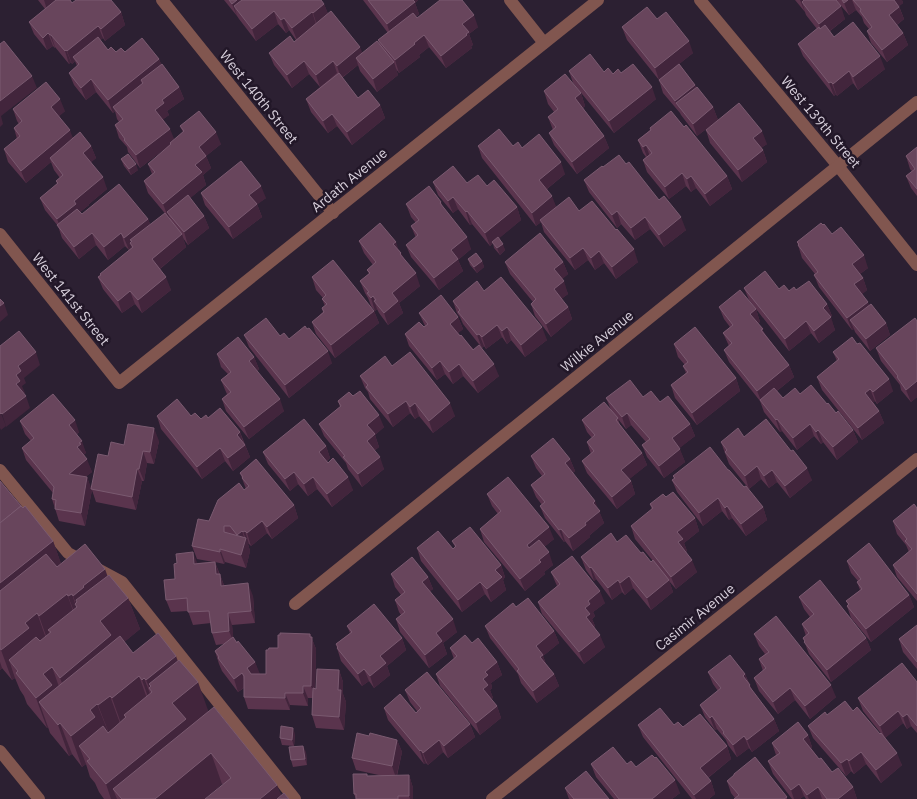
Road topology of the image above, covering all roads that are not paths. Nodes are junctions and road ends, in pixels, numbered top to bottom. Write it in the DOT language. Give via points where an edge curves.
graph roads {
  1 [pos="162,0"];
  2 [pos="510,0"];
  3 [pos="598,0"];
  4 [pos="700,0"];
  5 [pos="544,43"];
  6 [pos="917,102"];
  7 [pos="838,166"];
  8 [pos="333,213"];
  9 [pos="0,234"];
  10 [pos="917,265"];
  11 [pos="119,383"];
  12 [pos="917,459"];
  13 [pos="0,470"];
  14 [pos="295,604"];
  15 [pos="0,751"];
  16 [pos="39,799"];
  17 [pos="295,799"];
  18 [pos="492,799"];
  1 -- 8 [label="street, West 140th Street"];
  2 -- 5 [label="street"];
  3 -- 5 [label="street, Ardath Avenue"];
  4 -- 7 [label="street, West 139th Street"];
  5 -- 8 [label="street, Ardath Avenue"];
  6 -- 7 [label="street, Wilkie Avenue"];
  7 -- 10 [label="street, West 139th Street"];
  7 -- 14 [label="street, Wilkie Avenue"];
  8 -- 11 [label="street, Ardath Avenue"];
  9 -- 11 [label="street, West 141st Street"];
  12 -- 18 [label="street, Casimir Avenue"];
  13 -- 17 [label="street" via="68,553 122,582"];
  15 -- 16 [label="street"];
}
